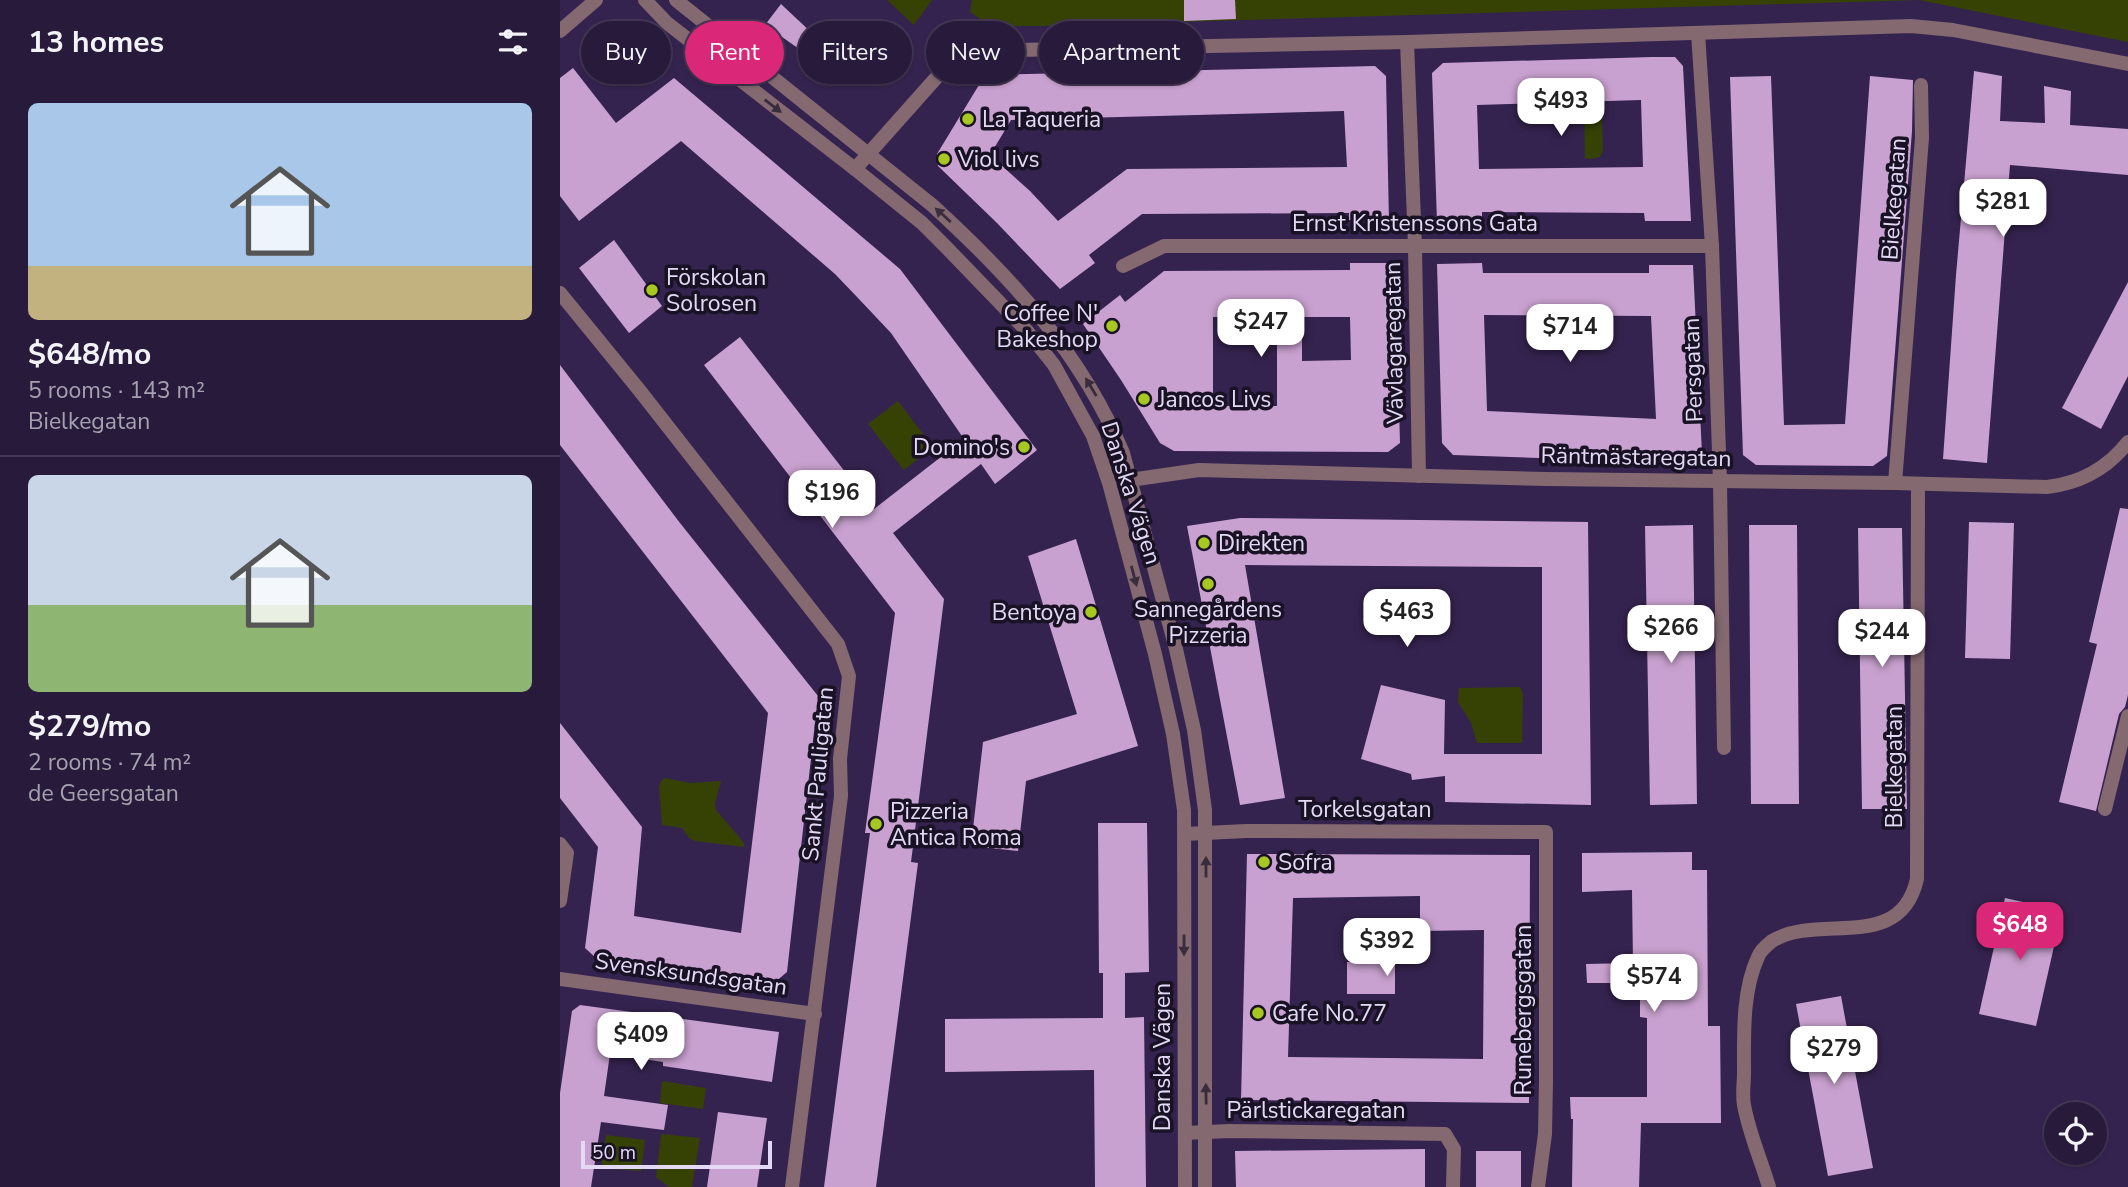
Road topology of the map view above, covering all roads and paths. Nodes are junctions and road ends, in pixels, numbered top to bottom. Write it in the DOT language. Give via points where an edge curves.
graph roads {
  1 [pos="596,0"];
  2 [pos="645,0"];
  3 [pos="676,0"];
  4 [pos="560,31"];
  5 [pos="1698,33"];
  6 [pos="1407,42"];
  7 [pos="2128,64"];
  8 [pos="1921,85"];
  9 [pos="868,154"];
  10 [pos="855,169"];
  11 [pos="1415,246"];
  12 [pos="1712,246"];
  13 [pos="1123,266"];
  14 [pos="560,293"];
  15 [pos="2128,442"];
  16 [pos="1419,476"];
  17 [pos="1130,480"];
  18 [pos="1720,482"];
  19 [pos="1895,483"];
  20 [pos="1918,484"];
  21 [pos="2128,716"];
  22 [pos="1724,748"];
  23 [pos="2105,809"];
  24 [pos="1546,832"];
  25 [pos="1185,834"];
  26 [pos="1206,834"];
  27 [pos="560,844"];
  28 [pos="560,901"];
  29 [pos="560,979"];
  30 [pos="815,1014"];
  31 [pos="1206,1132"];
  32 [pos="1186,1133"];
  33 [pos="792,1187"];
  34 [pos="1185,1187"];
  35 [pos="1205,1187"];
  36 [pos="1453,1187"];
  37 [pos="1538,1187"];
  38 [pos="1769,1187"];
  1 -- 4 [label="street"];
  2 -- 10 [label="street, Danska Vägen, one-way" via="667,23"];
  3 -- 9 [label="street, Danska Vägen"];
  5 -- 6 [label="street"];
  5 -- 7 [label="street" via="1911,26"];
  5 -- 12 [label="street, Persgatan"];
  6 -- 9 [label="street" via="959,54"];
  6 -- 11 [label="street, Vävlagaregatan"];
  8 -- 19 [label="street, Bielkegatan" via="1922,138"];
  9 -- 10 [label="street"];
  17 -- 9 [label="street, Danska Vägen, one-way" via="1123,453 1075,361 961,232"];
  10 -- 25 [label="street, Danska Vägen, one-way" via="930,231 1009,312 1054,365 1093,436 1174,734"];
  11 -- 12 [label="street, Ernst Kristenssons Gata"];
  11 -- 13 [label="street, Ernst Kristenssons Gata" via="1164,246"];
  11 -- 16 [label="street, Vävlagaregatan"];
  12 -- 18 [label="street, Persgatan"];
  14 -- 30 [label="street, Sankt Pauligatan" via="838,644 849,676 841,796"];
  15 -- 20 [label="street, Räntmästaregatan" via="2088,477 2063,485"];
  16 -- 17 [label="street, Räntmästaregatan" via="1199,470"];
  16 -- 18 [label="street, Räntmästaregatan"];
  17 -- 26 [label="street, Danska Vägen" via="1194,730"];
  18 -- 19 [label="street, Räntmästaregatan"];
  18 -- 22 [label="street, Persgatan"];
  19 -- 20 [label="street, Räntmästaregatan"];
  20 -- 38 [label="street, Bielkegatan" via="1916,886 1904,907 1889,920 1811,930 1771,942 1759,953 1747,1005 1744,1104"];
  21 -- 23 [label="street"];
  24 -- 26 [label="street, Torkelsgatan"];
  24 -- 37 [label="street, Runebergsgatan" via="1545,1134"];
  25 -- 26 [label="street, Torkelsgatan"];
  25 -- 32 [label="street, Danska Vägen, one-way"];
  31 -- 26 [label="street, Danska Vägen, one-way"];
  27 -- 28 [label="street" via="567,853"];
  29 -- 30 [label="street, Svensksundsgatan"];
  30 -- 33 [label="street, Sankt Pauligatan"];
  31 -- 32 [label="street, Pärlstickaregatan"];
  31 -- 35 [label="street, Danska Vägen"];
  31 -- 36 [label="street, Pärlstickaregatan" via="1445,1134 1454,1149"];
  32 -- 34 [label="street, Danska Vägen"];
}
